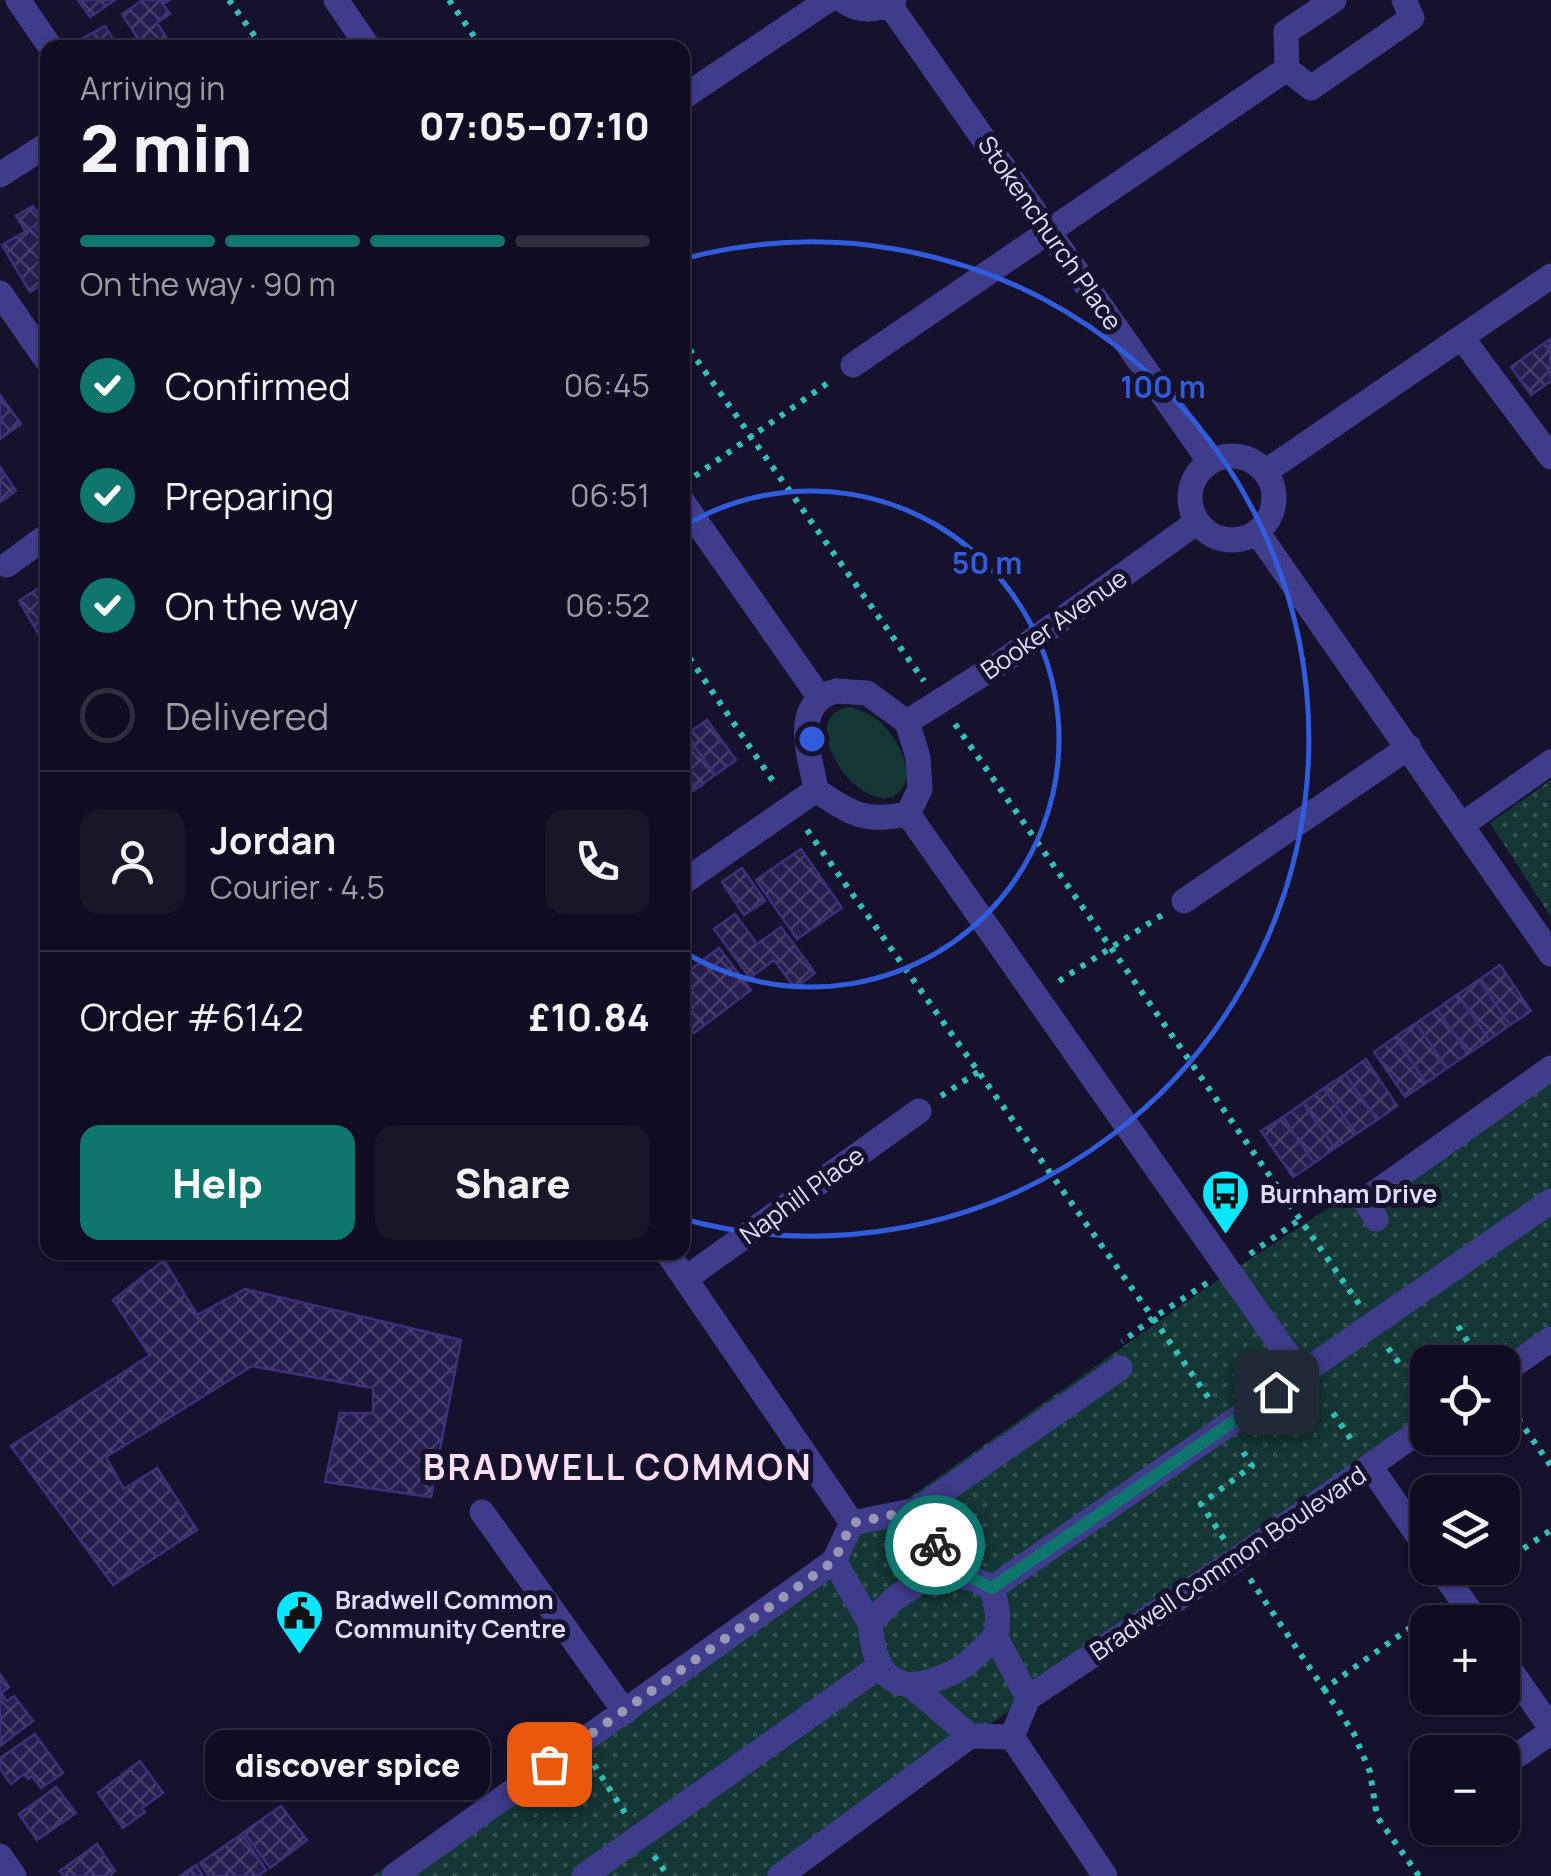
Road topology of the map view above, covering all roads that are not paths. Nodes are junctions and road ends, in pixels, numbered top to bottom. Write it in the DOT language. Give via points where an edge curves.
graph roads {
  1 [pos="8,0"];
  2 [pos="18,0"];
  3 [pos="336,0"];
  4 [pos="828,0"];
  5 [pos="842,0"];
  6 [pos="1334,0"];
  7 [pos="1404,0"];
  8 [pos="892,2"];
  9 [pos="0,5"];
  10 [pos="46,40"];
  11 [pos="363,40"];
  12 [pos="1287,69"];
  13 [pos="690,93"];
  14 [pos="40,149"];
  15 [pos="0,175"];
  16 [pos="1048,232"];
  17 [pos="1551,276"];
  18 [pos="0,293"];
  19 [pos="1462,338"];
  20 [pos="40,350"];
  21 [pos="854,365"];
  22 [pos="1551,458"];
  23 [pos="1210,462"];
  24 [pos="1265,472"];
  25 [pos="690,512"];
  26 [pos="1197,522"];
  27 [pos="1257,532"];
  28 [pos="40,541"];
  29 [pos="6,565"];
  30 [pos="820,698"];
  31 [pos="907,722"];
  32 [pos="1409,747"];
  33 [pos="1551,762"];
  34 [pos="816,790"];
  35 [pos="908,814"];
  36 [pos="1462,824"];
  37 [pos="690,877"];
  38 [pos="1184,901"];
  39 [pos="1551,954"];
  40 [pos="1551,1068"];
  41 [pos="918,1111"];
  42 [pos="1551,1201"];
  43 [pos="1376,1219"];
  44 [pos="672,1260"];
  45 [pos="685,1279"];
  46 [pos="1551,1338"];
  47 [pos="1520,1360"];
  48 [pos="1120,1368"];
  49 [pos="1301,1374"];
  50 [pos="1410,1438"];
  51 [pos="1370,1466"];
  52 [pos="917,1510"];
  53 [pos="482,1512"];
  54 [pos="852,1523"];
  55 [pos="1410,1524"];
  56 [pos="834,1561"];
  57 [pos="951,1576"];
  58 [pos="992,1588"];
  59 [pos="870,1623"];
  60 [pos="995,1636"];
  61 [pos="880,1666"];
  62 [pos="1520,1684"];
  63 [pos="913,1687"];
  64 [pos="1028,1698"];
  65 [pos="625,1712"];
  66 [pos="1551,1730"];
  67 [pos="970,1736"];
  68 [pos="1012,1737"];
  69 [pos="1520,1753"];
  70 [pos="0,1856"];
  71 [pos="14,1876"];
  72 [pos="394,1876"];
  73 [pos="584,1876"];
  74 [pos="780,1876"];
  75 [pos="1105,1876"];
  1 -- 9 [label="street"];
  2 -- 10 [label="street"];
  3 -- 11 [label="street"];
  4 -- 13 [label="street"];
  5 -- 8 [label="street" via="867,10"];
  6 -- 12 [label="street" via="1286,32"];
  7 -- 12 [label="street" via="1412,18 1310,88"];
  8 -- 16 [label="street, Stokenchurch Place"];
  12 -- 16 [label="street"];
  14 -- 15 [label="street"];
  16 -- 21 [label="street"];
  16 -- 23 [label="street, Stokenchurch Place"];
  17 -- 19 [label="street"];
  18 -- 20 [label="street"];
  19 -- 22 [label="street"];
  19 -- 24 [label="street"];
  23 -- 24 [label="street" via="1233,456"];
  23 -- 26 [label="street" via="1190,496"];
  24 -- 27 [label="street" via="1274,497"];
  25 -- 30 [label="street"];
  26 -- 27 [label="street" via="1218,538"];
  26 -- 31 [label="street, Booker Avenue"];
  27 -- 32 [label="street"];
  28 -- 29 [label="street"];
  30 -- 31 [label="street" via="836,691 867,693"];
  30 -- 34 [label="street" via="806,726"];
  31 -- 35 [label="street" via="920,788"];
  32 -- 36 [label="street"];
  32 -- 38 [label="street"];
  33 -- 36 [label="street"];
  34 -- 35 [label="street" via="849,812 883,819"];
  34 -- 37 [label="street"];
  35 -- 49 [label="street"];
  36 -- 39 [label="street"];
  40 -- 43 [label="street" via="1365,1200"];
  41 -- 45 [label="street, Naphill Place"];
  42 -- 49 [label="street"];
  44 -- 45 [label="street"];
  45 -- 54 [label="street"];
  46 -- 47 [label="street"];
  48 -- 52 [label="street"];
  49 -- 58 [label="street"];
  50 -- 51 [label="street, Bradwell Common Boulevard"];
  51 -- 55 [label="street"];
  51 -- 64 [label="street, Bradwell Common Boulevard"];
  52 -- 54 [label="street"];
  52 -- 57 [label="street"];
  53 -- 65 [label="street"];
  54 -- 56 [label="street"];
  56 -- 59 [label="street"];
  56 -- 65 [label="street"];
  57 -- 58 [label="street"];
  57 -- 59 [label="street" via="923,1580"];
  58 -- 60 [label="street"];
  59 -- 61 [label="street"];
  60 -- 63 [label="street" via="960,1671"];
  60 -- 64 [label="street"];
  61 -- 63 [label="street" via="892,1680"];
  61 -- 73 [label="street"];
  62 -- 66 [label="street"];
  63 -- 67 [label="street"];
  64 -- 68 [label="street"];
  65 -- 72 [label="street"];
  66 -- 69 [label="street"];
  67 -- 68 [label="street"];
  67 -- 74 [label="street"];
  68 -- 75 [label="street"];
  70 -- 71 [label="street"];
}
